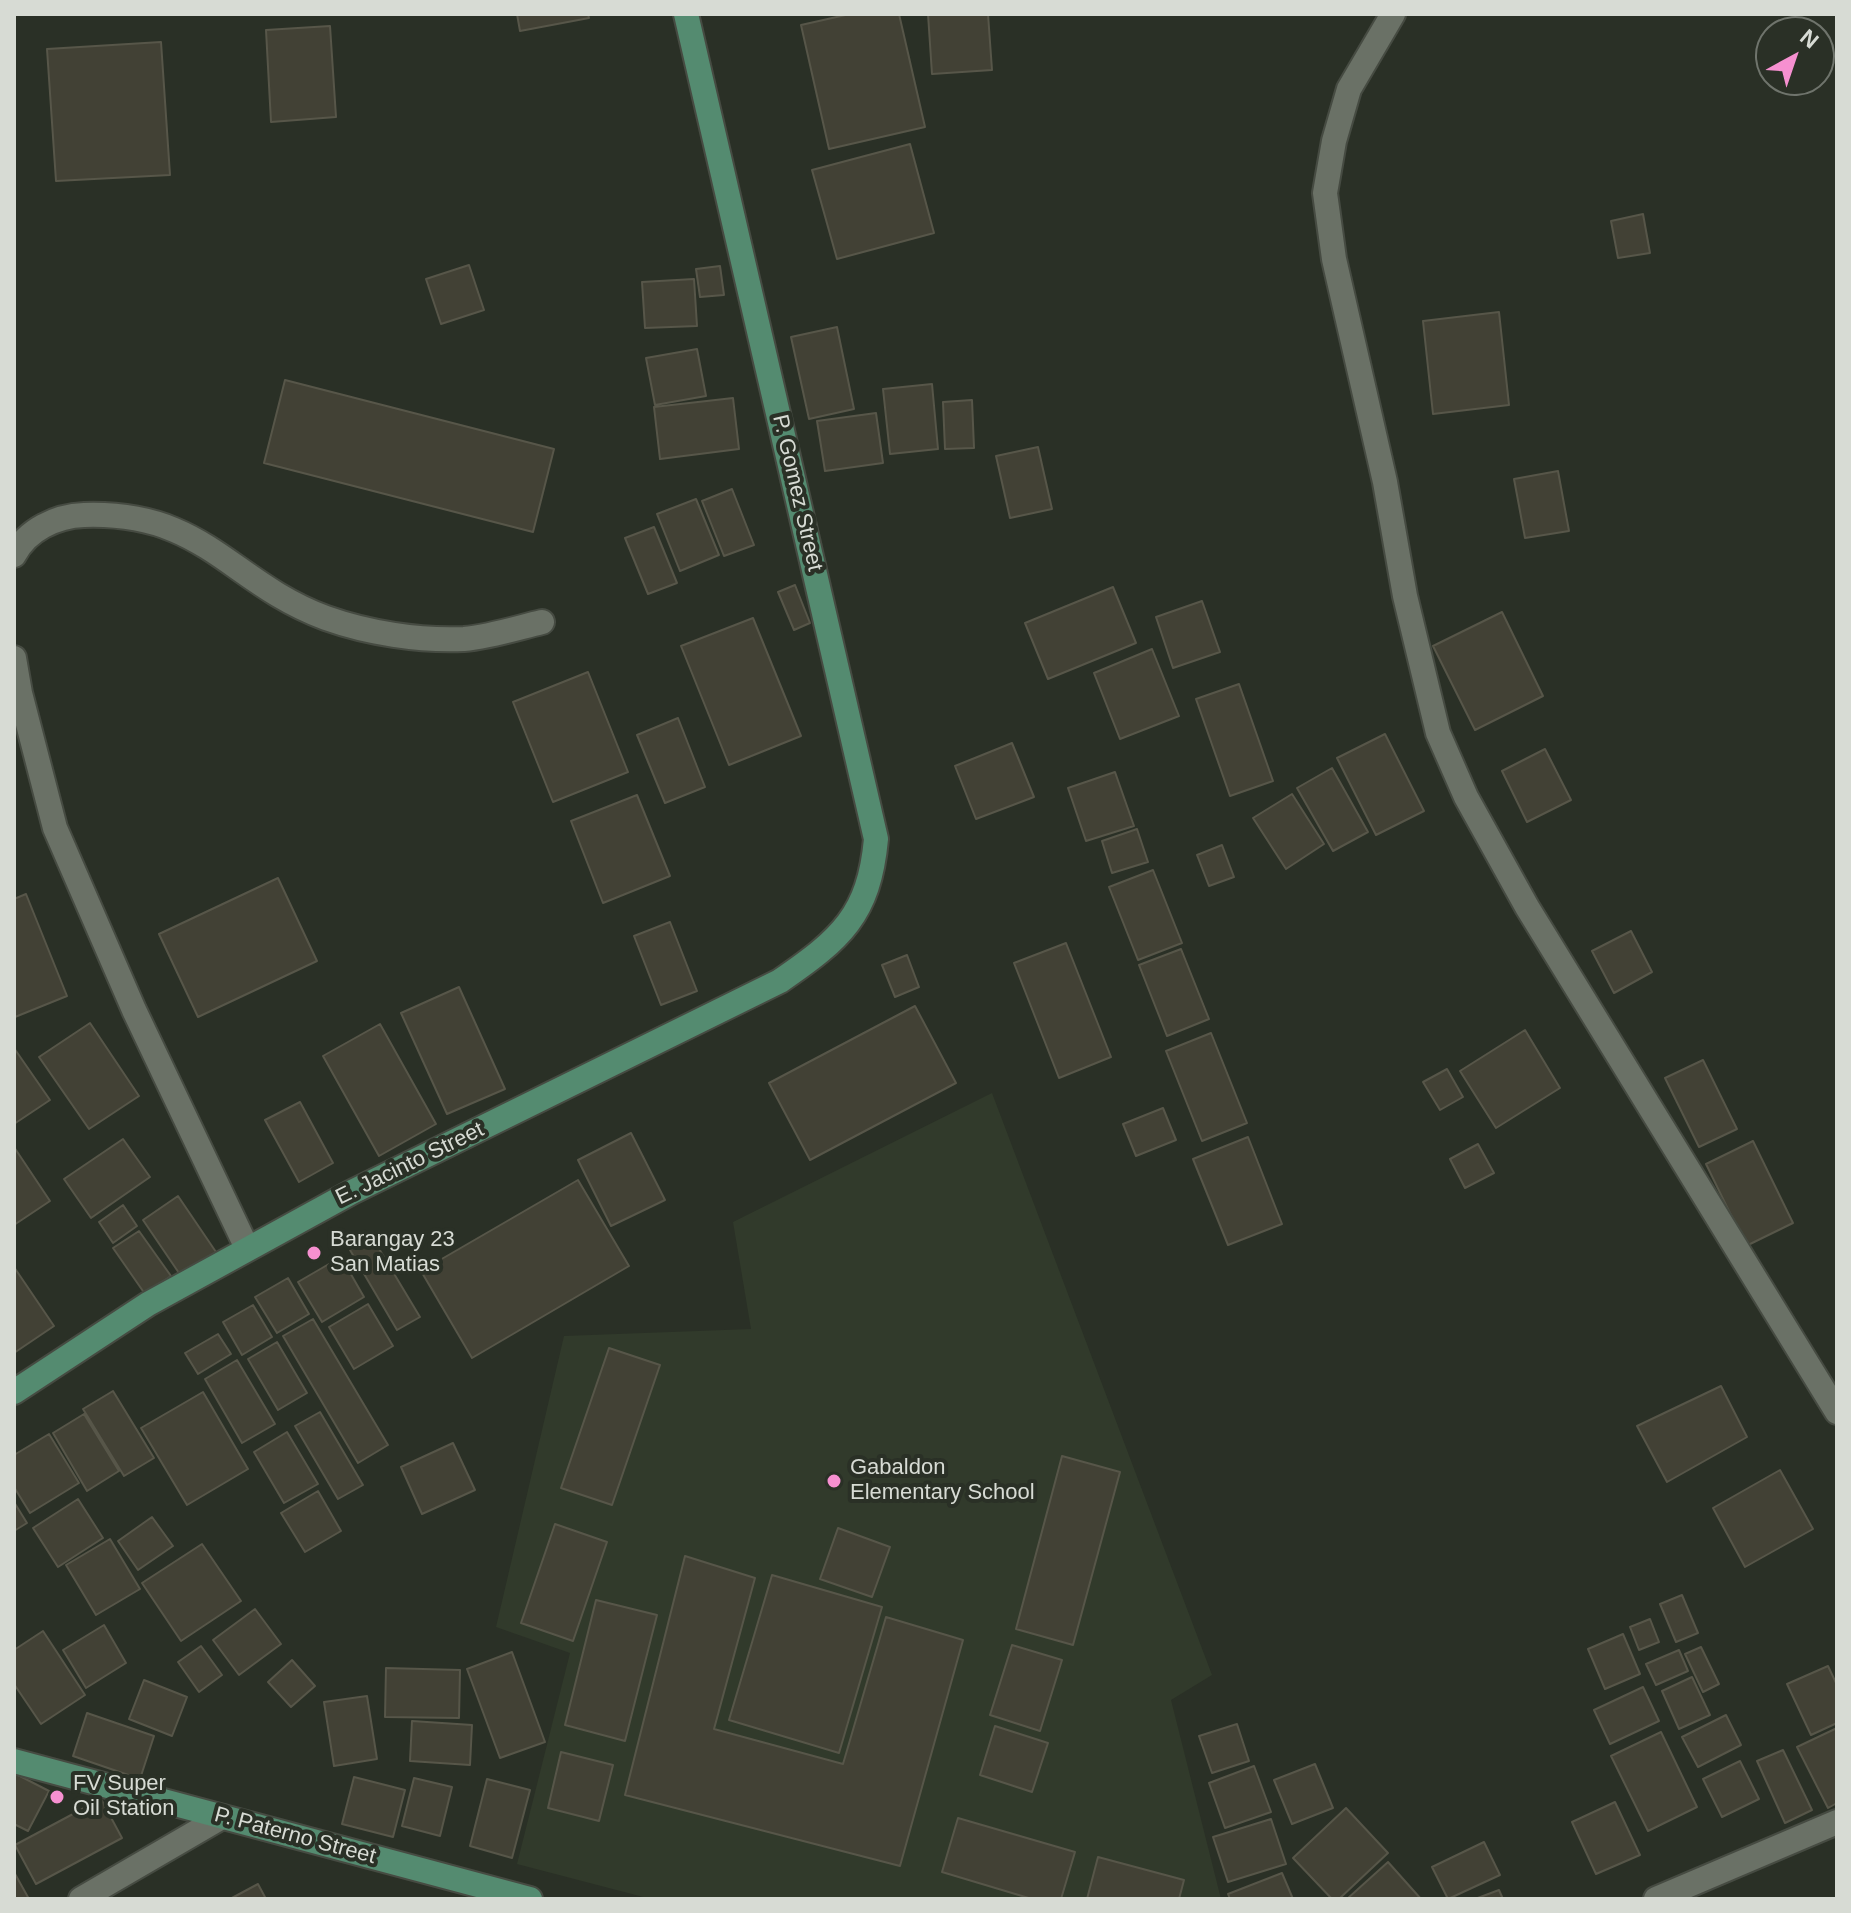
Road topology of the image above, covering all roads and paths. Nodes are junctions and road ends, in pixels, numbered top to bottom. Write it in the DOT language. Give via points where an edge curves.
graph roads {
  1 [pos="686,14"];
  2 [pos="1393,14"];
  3 [pos="14,555"];
  4 [pos="542,622"];
  5 [pos="14,658"];
  6 [pos="817,956"];
  7 [pos="247,1248"];
  8 [pos="14,1392"];
  9 [pos="1837,1412"];
  10 [pos="14,1761"];
  11 [pos="222,1817"];
  12 [pos="1837,1822"];
  13 [pos="81,1899"];
  14 [pos="530,1899"];
  15 [pos="1656,1899"];
  1 -- 6 [label="main road, P. Gomez Street" via="876,839 864,902"];
  2 -- 9 [label="street" via="1349,89 1325,193 1334,259 1438,733 1466,797 1527,907"];
  3 -- 4 [label="street" via="42,525 72,515 115,514 192,535 325,617 376,631 465,639"];
  5 -- 7 [label="street" via="55,828"];
  6 -- 7 [label="main road, E. Jacinto Street" via="714,1016"];
  7 -- 8 [label="main road, E. Jacinto Street" via="148,1304"];
  10 -- 11 [label="main road, P. Paterno Street"];
  11 -- 13 [label="street"];
  11 -- 14 [label="main road, P. Paterno Street"];
  12 -- 15 [label="street"];
}
